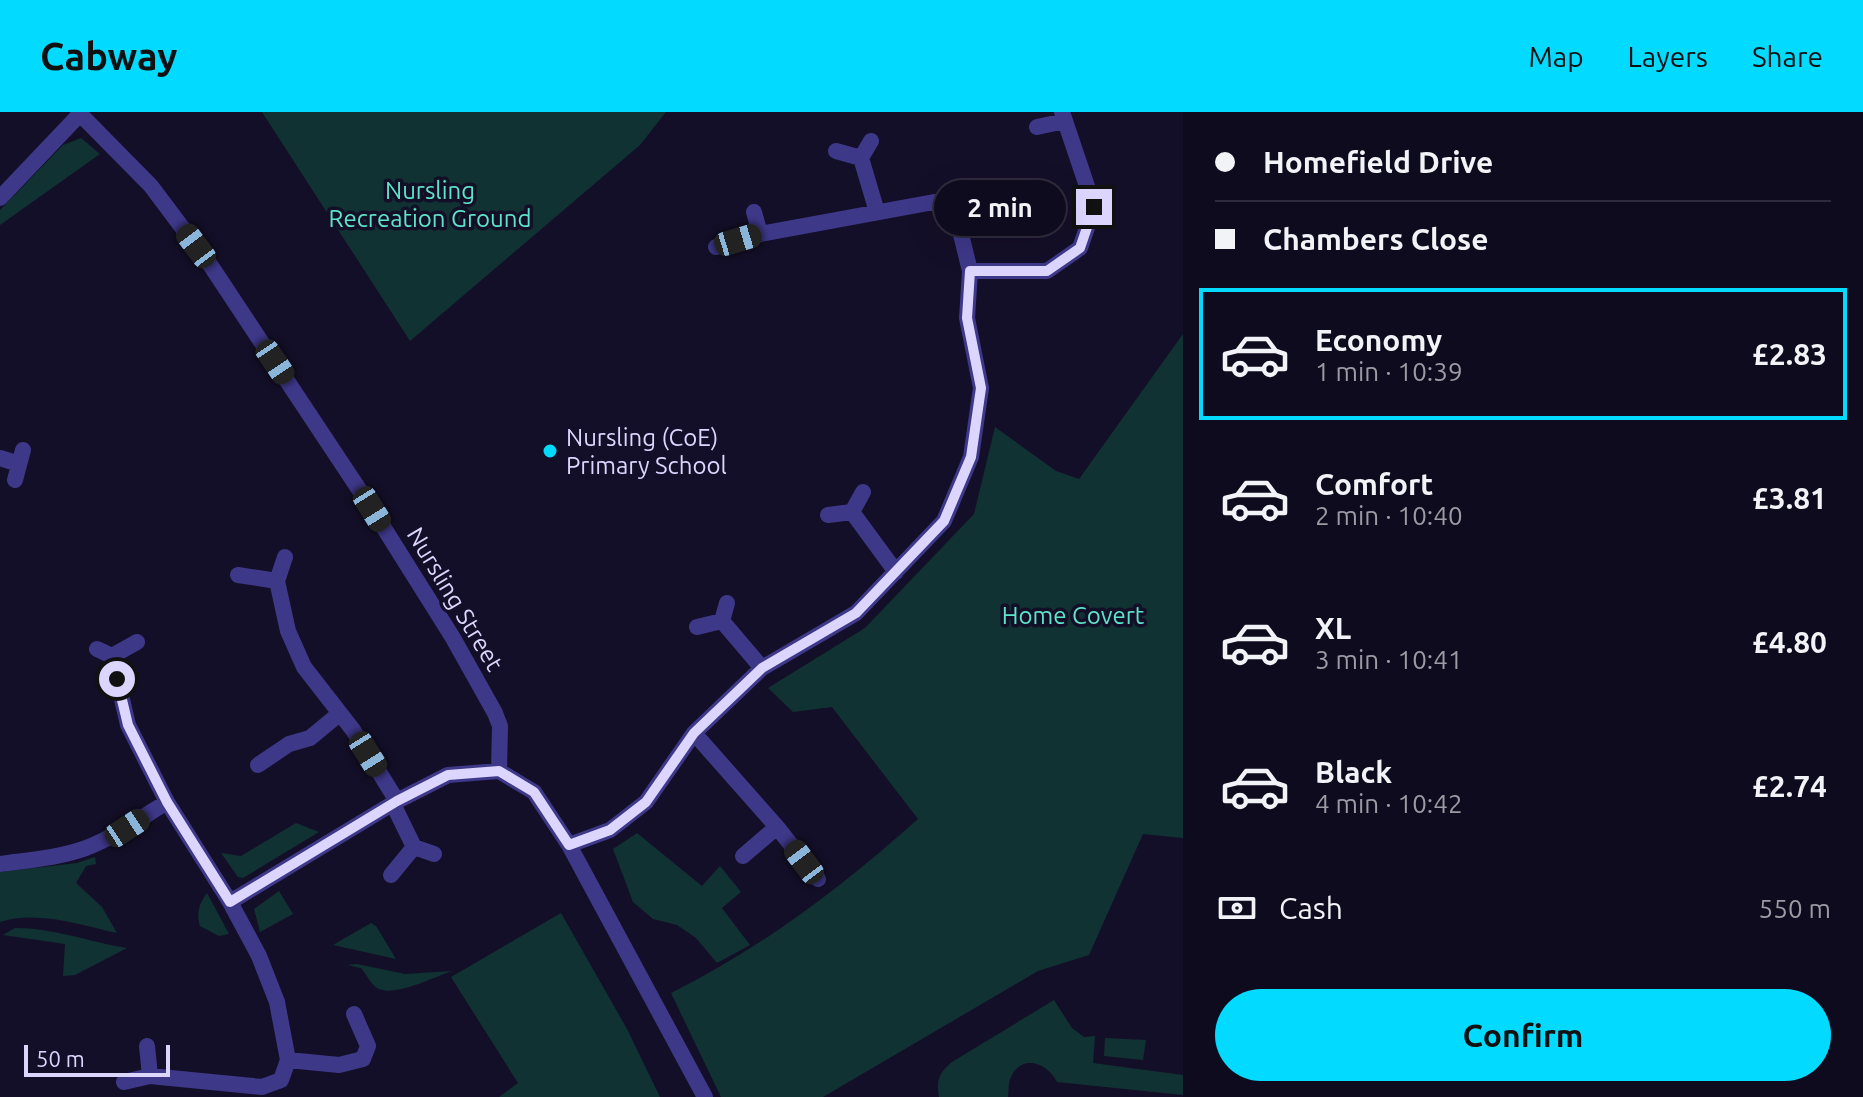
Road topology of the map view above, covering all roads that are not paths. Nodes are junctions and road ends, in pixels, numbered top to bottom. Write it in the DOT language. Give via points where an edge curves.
graph roads {
  1 [pos="79,113"];
  2 [pos="1064,117"];
  3 [pos="1037,127"];
  4 [pos="871,141"];
  5 [pos="836,151"];
  6 [pos="861,158"];
  7 [pos="0,198"];
  8 [pos="754,212"];
  9 [pos="877,212"];
  10 [pos="760,234"];
  11 [pos="716,247"];
  12 [pos="970,271"];
  13 [pos="0,458"];
  14 [pos="19,465"];
  15 [pos="863,492"];
  16 [pos="852,512"];
  17 [pos="828,515"];
  18 [pos="285,557"];
  19 [pos="896,572"];
  20 [pos="238,575"];
  21 [pos="277,581"];
  22 [pos="727,603"];
  23 [pos="722,621"];
  24 [pos="697,627"];
  25 [pos="137,642"];
  26 [pos="762,668"];
  27 [pos="339,714"];
  28 [pos="694,733"];
  29 [pos="258,765"];
  30 [pos="499,771"];
  31 [pos="167,802"];
  32 [pos="395,802"];
  33 [pos="777,827"];
  34 [pos="569,845"];
  35 [pos="414,847"];
  36 [pos="434,854"];
  37 [pos="743,856"];
  38 [pos="0,864"];
  39 [pos="391,875"];
  40 [pos="818,879"];
  41 [pos="230,902"];
  42 [pos="354,1014"];
  43 [pos="147,1046"];
  44 [pos="288,1060"];
  45 [pos="150,1076"];
  46 [pos="124,1082"];
  47 [pos="705,1097"];
  1 -- 7 [label="street"];
  1 -- 30 [label="street, Nursling Street" via="151,186 211,266 372,509 495,713 500,726"];
  2 -- 3 [label="street"];
  2 -- 12 [label="street" via="1094,207 1080,248 1047,271"];
  4 -- 6 [label="street"];
  5 -- 6 [label="street"];
  6 -- 9 [label="street"];
  8 -- 10 [label="street"];
  9 -- 10 [label="street"];
  9 -- 12 [label="street" via="934,202 959,226"];
  10 -- 11 [label="street"];
  12 -- 19 [label="street" via="967,318 981,388 971,457 944,521"];
  13 -- 14 [label="street"];
  15 -- 16 [label="street"];
  16 -- 17 [label="street"];
  16 -- 19 [label="street"];
  18 -- 21 [label="street"];
  19 -- 26 [label="street" via="856,613"];
  20 -- 21 [label="street"];
  21 -- 27 [label="street" via="288,631 304,667"];
  22 -- 23 [label="street"];
  23 -- 24 [label="street"];
  23 -- 26 [label="street"];
  25 -- 31 [label="street" via="104,652 128,725"];
  26 -- 28 [label="street"];
  27 -- 29 [label="street" via="310,738 289,744"];
  27 -- 32 [label="street"];
  28 -- 33 [label="street"];
  28 -- 34 [label="street" via="646,802 610,830"];
  30 -- 32 [label="street" via="448,775"];
  30 -- 34 [label="street" via="534,792"];
  31 -- 38 [label="street" via="87,847"];
  31 -- 41 [label="street"];
  32 -- 35 [label="street"];
  32 -- 41 [label="street"];
  33 -- 37 [label="street"];
  33 -- 40 [label="street"];
  34 -- 47 [label="street"];
  35 -- 36 [label="street"];
  35 -- 39 [label="street"];
  41 -- 44 [label="street" via="277,1002"];
  42 -- 44 [label="street" via="368,1046 363,1059 339,1065"];
  43 -- 45 [label="street"];
  44 -- 45 [label="street" via="281,1080 262,1087"];
  45 -- 46 [label="street"];
}
